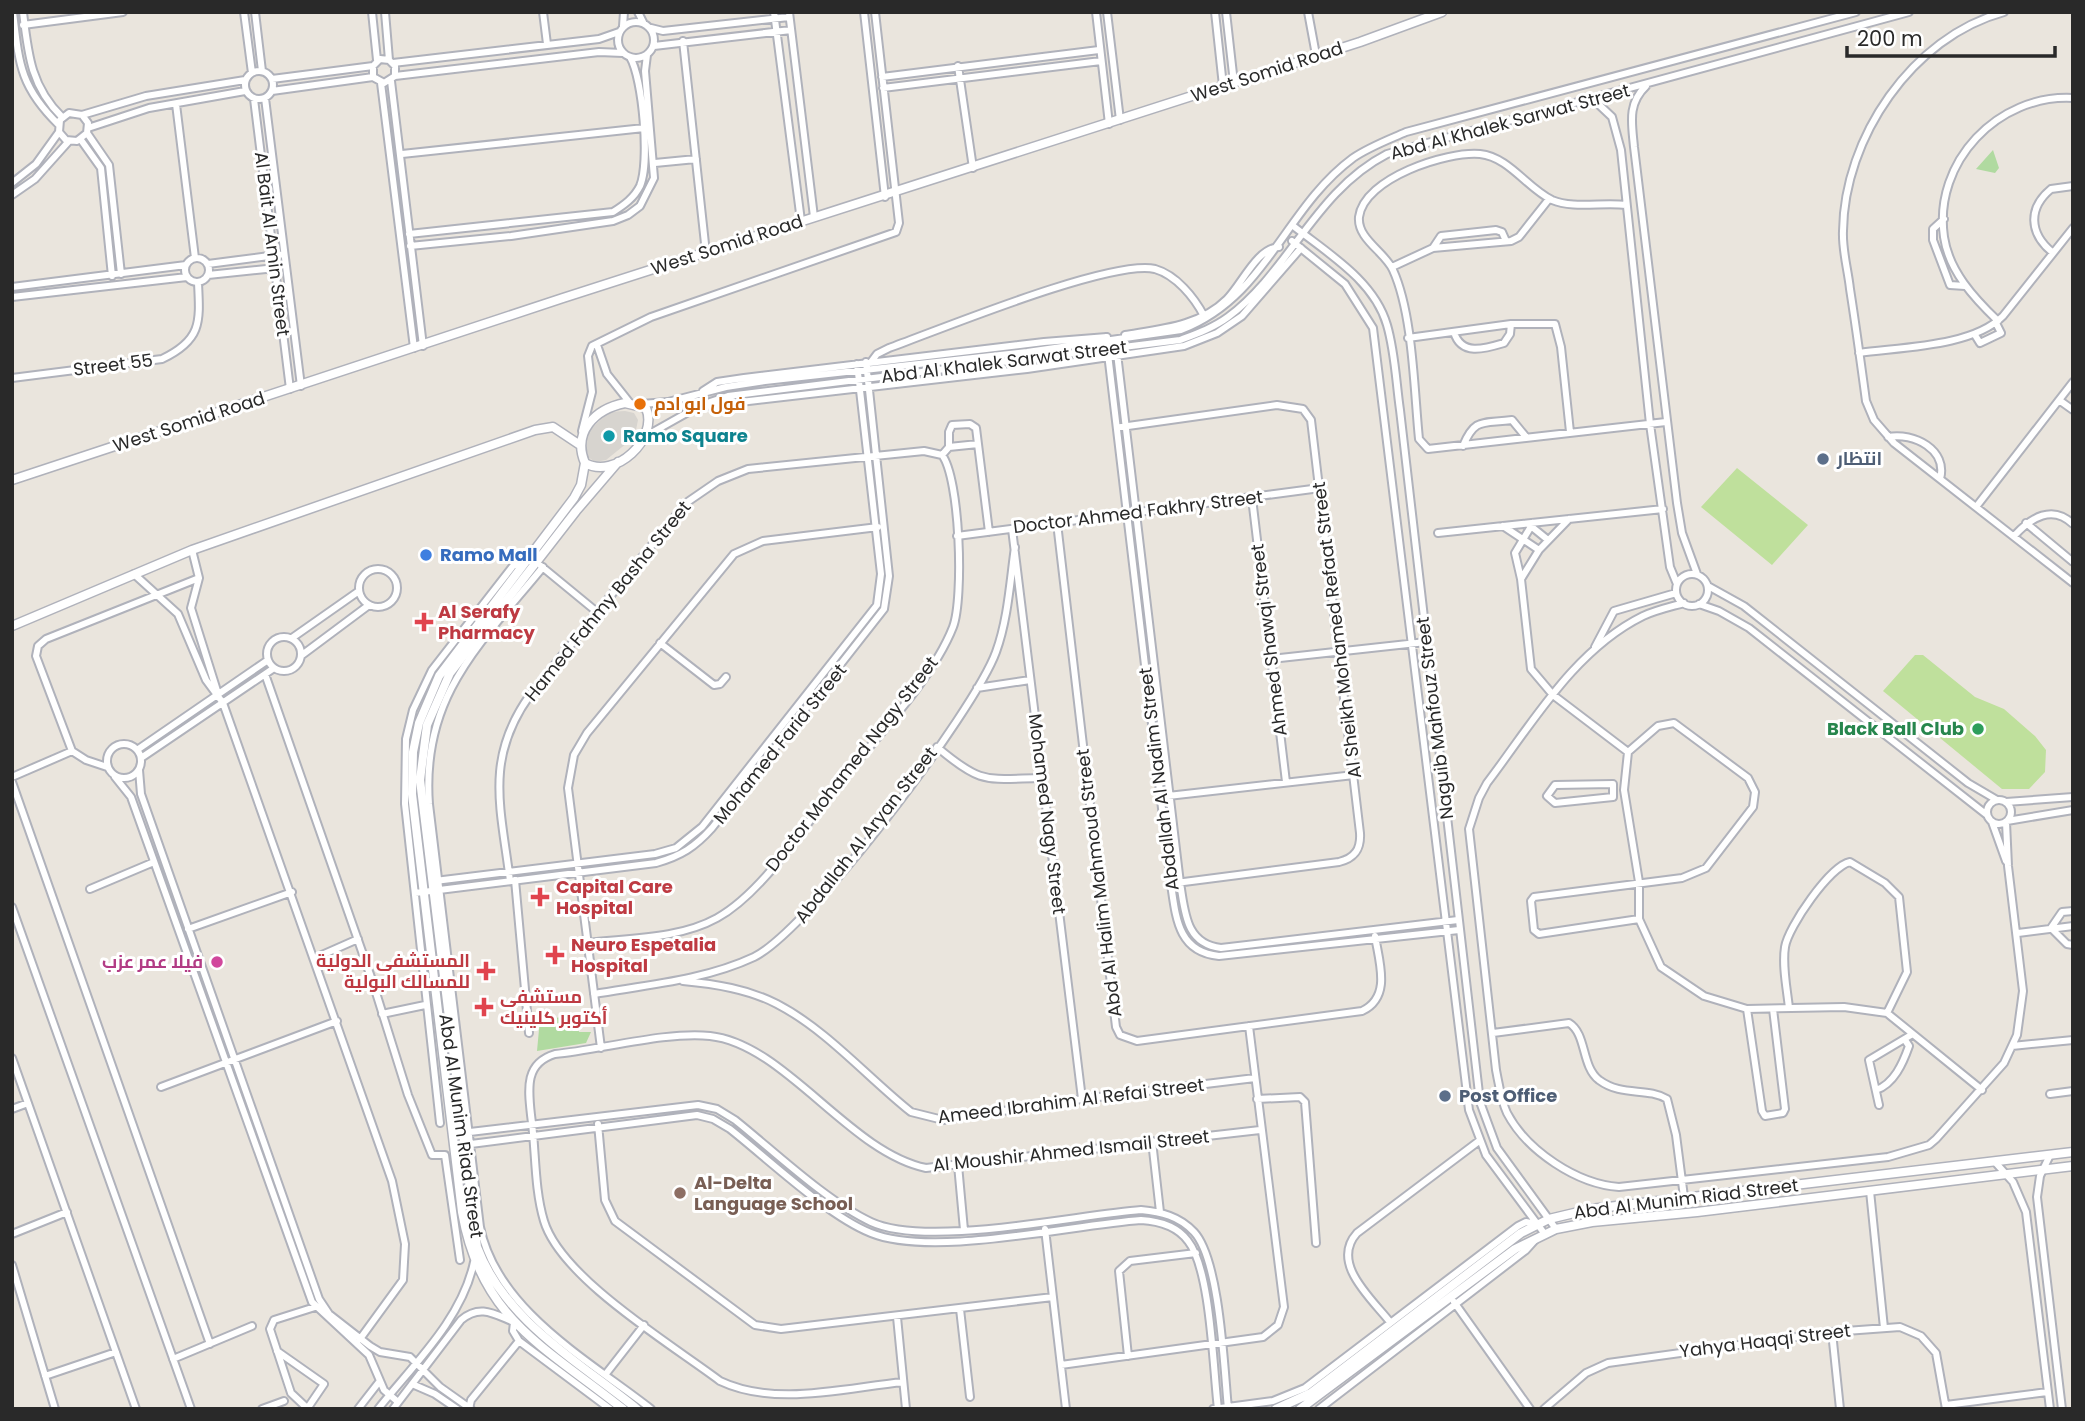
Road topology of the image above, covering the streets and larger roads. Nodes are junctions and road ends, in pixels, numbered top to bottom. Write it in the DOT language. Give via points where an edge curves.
graph roads {
  1 [pos="13,12"];
  2 [pos="23,12"];
  3 [pos="123,12"];
  4 [pos="244,12"];
  5 [pos="255,12"];
  6 [pos="372,12"];
  7 [pos="385,12"];
  8 [pos="543,12"];
  9 [pos="624,12"];
  10 [pos="638,12"];
  11 [pos="864,12"];
  12 [pos="874,12"];
  13 [pos="1096,12"];
  14 [pos="1107,12"];
  15 [pos="1215,12"];
  16 [pos="1226,12"];
  17 [pos="1308,12"];
  18 [pos="1442,12"];
  19 [pos="1856,12"];
  20 [pos="1909,12"];
  21 [pos="2004,12"];
  22 [pos="100,14"];
  23 [pos="1433,14"];
  24 [pos="774,15"];
  25 [pos="789,15"];
  26 [pos="643,22"];
  27 [pos="25,25"];
  28 [pos="15,26"];
  29 [pos="621,29"];
  30 [pos="651,29"];
  31 [pos="791,30"];
  32 [pos="776,31"];
  33 [pos="1782,31"];
  34 [pos="683,41"];
  35 [pos="547,44"];
  36 [pos="654,46"];
  37 [pos="1786,46"];
  38 [pos="1100,50"];
  39 [pos="623,53"];
  40 [pos="647,55"];
  41 [pos="1316,55"];
  42 [pos="630,57"];
  43 [pos="1048,58"];
  44 [pos="391,61"];
  45 [pos="1017,61"];
  46 [pos="1101,61"];
  47 [pos="375,63"];
  48 [pos="958,66"];
  49 [pos="1049,68"];
  50 [pos="262,71"];
  51 [pos="252,72"];
  52 [pos="928,72"];
  53 [pos="1019,72"];
  54 [pos="373,77"];
  55 [pos="882,77"];
  56 [pos="393,78"];
  57 [pos="272,79"];
  58 [pos="960,79"];
  59 [pos="245,80"];
  60 [pos="929,82"];
  61 [pos="381,83"];
  62 [pos="1234,83"];
  63 [pos="1647,85"];
  64 [pos="1223,86"];
  65 [pos="883,88"];
  66 [pos="245,91"];
  67 [pos="272,91"];
  68 [pos="265,98"];
  69 [pos="2073,98"];
  70 [pos="254,99"];
  71 [pos="1594,100"];
  72 [pos="176,104"];
  73 [pos="82,115"];
  74 [pos="62,117"];
  75 [pos="1120,120"];
  76 [pos="1109,124"];
  77 [pos="651,127"];
  78 [pos="59,128"];
  79 [pos="642,128"];
  80 [pos="88,130"];
  81 [pos="80,140"];
  82 [pos="69,141"];
  83 [pos="1634,147"];
  84 [pos="1621,150"];
  85 [pos="402,154"];
  86 [pos="696,159"];
  87 [pos="654,163"];
  88 [pos="973,168"];
  89 [pos="12,183"];
  90 [pos="2073,186"];
  91 [pos="895,193"];
  92 [pos="12,195"];
  93 [pos="885,197"];
  94 [pos="1549,198"];
  95 [pos="1626,205"];
  96 [pos="814,217"];
  97 [pos="1944,219"];
  98 [pos="800,221"];
  99 [pos="510,225"];
  100 [pos="1292,225"];
  101 [pos="2073,228"];
  102 [pos="1301,233"];
  103 [pos="1285,235"];
  104 [pos="511,236"];
  105 [pos="410,240"];
  106 [pos="400,242"];
  107 [pos="1294,242"];
  108 [pos="1506,242"];
  109 [pos="1279,247"];
  110 [pos="1301,248"];
  111 [pos="1433,248"];
  112 [pos="2052,252"];
  113 [pos="706,253"];
  114 [pos="284,254"];
  115 [pos="272,255"];
  116 [pos="195,258"];
  117 [pos="208,264"];
  118 [pos="186,265"];
  119 [pos="285,266"];
  120 [pos="1392,267"];
  121 [pos="274,268"];
  122 [pos="116,275"];
  123 [pos="208,275"];
  124 [pos="187,277"];
  125 [pos="198,283"];
  126 [pos="116,284"];
  127 [pos="1965,286"];
  128 [pos="12,287"];
  129 [pos="12,297"];
  130 [pos="1204,316"];
  131 [pos="1997,322"];
  132 [pos="1511,324"];
  133 [pos="1454,332"];
  134 [pos="1975,335"];
  135 [pos="1408,338"];
  136 [pos="1115,339"];
  137 [pos="1106,340"];
  138 [pos="1643,341"];
  139 [pos="1658,342"];
  140 [pos="597,345"];
  141 [pos="419,347"];
  142 [pos="1117,353"];
  143 [pos="1859,353"];
  144 [pos="1107,354"];
  145 [pos="868,365"];
  146 [pos="857,367"];
  147 [pos="12,378"];
  148 [pos="868,382"];
  149 [pos="2073,382"];
  150 [pos="859,383"];
  151 [pos="300,386"];
  152 [pos="290,389"];
  153 [pos="2059,400"];
  154 [pos="634,403"];
  155 [pos="2073,410"];
  156 [pos="1666,422"];
  157 [pos="1650,424"];
  158 [pos="1126,427"];
  159 [pos="1116,428"];
  160 [pos="1570,432"];
  161 [pos="582,435"];
  162 [pos="644,437"];
  163 [pos="1525,437"];
  164 [pos="1888,437"];
  165 [pos="978,444"];
  166 [pos="580,445"];
  167 [pos="1463,446"];
  168 [pos="949,447"];
  169 [pos="942,455"];
  170 [pos="877,456"];
  171 [pos="868,457"];
  172 [pos="618,462"];
  173 [pos="585,463"];
  174 [pos="1940,479"];
  175 [pos="12,480"];
  176 [pos="1320,488"];
  177 [pos="1252,498"];
  178 [pos="1976,507"];
  179 [pos="1663,509"];
  180 [pos="1136,513"];
  181 [pos="1127,514"];
  182 [pos="1569,519"];
  183 [pos="1057,523"];
  184 [pos="2026,523"];
  185 [pos="2073,524"];
  186 [pos="1532,525"];
  187 [pos="885,526"];
  188 [pos="1503,526"];
  189 [pos="876,527"];
  190 [pos="1012,529"];
  191 [pos="989,532"];
  192 [pos="1438,533"];
  193 [pos="2015,535"];
  194 [pos="957,537"];
  195 [pos="1521,539"];
  196 [pos="1548,540"];
  197 [pos="1015,547"];
  198 [pos="192,550"];
  199 [pos="1539,550"];
  200 [pos="527,559"];
  201 [pos="2073,562"];
  202 [pos="540,565"];
  203 [pos="2073,568"];
  204 [pos="134,574"];
  205 [pos="1696,574"];
  206 [pos="2065,576"];
  207 [pos="199,578"];
  208 [pos="1521,579"];
  209 [pos="2073,583"];
  210 [pos="1677,584"];
  211 [pos="1708,586"];
  212 [pos="359,592"];
  213 [pos="1676,593"];
  214 [pos="155,595"];
  215 [pos="1651,602"];
  216 [pos="1684,603"];
  217 [pos="1699,604"];
  218 [pos="369,606"];
  219 [pos="191,608"];
  220 [pos="1655,611"];
  221 [pos="597,612"];
  222 [pos="178,614"];
  223 [pos="12,626"];
  224 [pos="292,638"];
  225 [pos="1426,642"];
  226 [pos="660,643"];
  227 [pos="1413,643"];
  228 [pos="1339,651"];
  229 [pos="1592,652"];
  230 [pos="302,655"];
  231 [pos="1271,659"];
  232 [pos="268,660"];
  233 [pos="274,668"];
  234 [pos="265,674"];
  235 [pos="726,677"];
  236 [pos="1030,680"];
  237 [pos="977,688"];
  238 [pos="218,694"];
  239 [pos="1553,695"];
  240 [pos="223,703"];
  241 [pos="937,747"];
  242 [pos="137,750"];
  243 [pos="72,751"];
  244 [pos="1628,752"];
  245 [pos="142,758"];
  246 [pos="107,767"];
  247 [pos="139,770"];
  248 [pos="1354,775"];
  249 [pos="12,776"];
  250 [pos="115,777"];
  251 [pos="1042,778"];
  252 [pos="12,782"];
  253 [pos="1286,782"];
  254 [pos="1614,790"];
  255 [pos="1624,790"];
  256 [pos="1170,796"];
  257 [pos="1161,797"];
  258 [pos="2073,797"];
  259 [pos="1997,800"];
  260 [pos="2006,802"];
  261 [pos="2073,810"];
  262 [pos="1987,815"];
  263 [pos="2007,821"];
  264 [pos="1993,822"];
  265 [pos="692,838"];
  266 [pos="697,845"];
  267 [pos="154,862"];
  268 [pos="577,864"];
  269 [pos="2008,866"];
  270 [pos="509,872"];
  271 [pos="578,874"];
  272 [pos="513,880"];
  273 [pos="1639,882"];
  274 [pos="1180,883"];
  275 [pos="1171,884"];
  276 [pos="427,887"];
  277 [pos="90,889"];
  278 [pos="292,892"];
  279 [pos="12,907"];
  280 [pos="2073,911"];
  281 [pos="1639,919"];
  282 [pos="1458,920"];
  283 [pos="1446,922"];
  284 [pos="2073,926"];
  285 [pos="2051,928"];
  286 [pos="188,929"];
  287 [pos="1374,930"];
  288 [pos="1460,930"];
  289 [pos="1447,932"];
  290 [pos="2018,933"];
  291 [pos="358,939"];
  292 [pos="1376,939"];
  293 [pos="587,943"];
  294 [pos="2073,945"];
  295 [pos="315,958"];
  296 [pos="678,980"];
  297 [pos="594,994"];
  298 [pos="425,1005"];
  299 [pos="1789,1008"];
  300 [pos="1747,1009"];
  301 [pos="1773,1009"];
  302 [pos="1887,1013"];
  303 [pos="382,1014"];
  304 [pos="337,1021"];
  305 [pos="1249,1026"];
  306 [pos="2073,1032"];
  307 [pos="528,1033"];
  308 [pos="1493,1033"];
  309 [pos="1908,1037"];
  310 [pos="2071,1040"];
  311 [pos="2012,1046"];
  312 [pos="601,1048"];
  313 [pos="12,1058"];
  314 [pos="234,1060"];
  315 [pos="226,1064"];
  316 [pos="1255,1078"];
  317 [pos="161,1087"];
  318 [pos="1876,1090"];
  319 [pos="1982,1090"];
  320 [pos="2073,1091"];
  321 [pos="2050,1094"];
  322 [pos="1082,1098"];
  323 [pos="1257,1099"];
  324 [pos="28,1103"];
  325 [pos="1879,1105"];
  326 [pos="12,1109"];
  327 [pos="597,1118"];
  328 [pos="440,1123"];
  329 [pos="533,1125"];
  330 [pos="598,1128"];
  331 [pos="1260,1130"];
  332 [pos="461,1133"];
  333 [pos="534,1135"];
  334 [pos="1152,1141"];
  335 [pos="1479,1141"];
  336 [pos="462,1145"];
  337 [pos="260,1147"];
  338 [pos="2073,1152"];
  339 [pos="2050,1155"];
  340 [pos="1995,1161"];
  341 [pos="958,1166"];
  342 [pos="2073,1166"];
  343 [pos="2043,1170"];
  344 [pos="2006,1174"];
  345 [pos="1682,1182"];
  346 [pos="1830,1182"];
  347 [pos="1800,1184"];
  348 [pos="822,1189"];
  349 [pos="1870,1191"];
  350 [pos="815,1196"];
  351 [pos="1830,1196"];
  352 [pos="1684,1197"];
  353 [pos="1799,1200"];
  354 [pos="67,1212"];
  355 [pos="462,1212"];
  356 [pos="1160,1212"];
  357 [pos="452,1214"];
  358 [pos="1549,1219"];
  359 [pos="1044,1221"];
  360 [pos="2040,1221"];
  361 [pos="2027,1223"];
  362 [pos="1535,1224"];
  363 [pos="1556,1229"];
  364 [pos="964,1230"];
  365 [pos="1045,1231"];
  366 [pos="12,1234"];
  367 [pos="1540,1235"];
  368 [pos="1316,1242"];
  369 [pos="1196,1253"];
  370 [pos="460,1260"];
  371 [pos="474,1262"];
  372 [pos="12,1265"];
  373 [pos="20,1290"];
  374 [pos="12,1292"];
  375 [pos="1053,1297"];
  376 [pos="1453,1301"];
  377 [pos="461,1302"];
  378 [pos="315,1307"];
  379 [pos="960,1309"];
  380 [pos="471,1313"];
  381 [pos="897,1317"];
  382 [pos="514,1322"];
  383 [pos="1390,1322"];
  384 [pos="645,1325"];
  385 [pos="252,1326"];
  386 [pos="1884,1328"];
  387 [pos="1832,1332"];
  388 [pos="360,1339"];
  389 [pos="519,1341"];
  390 [pos="210,1344"];
  391 [pos="1221,1344"];
  392 [pos="1210,1346"];
  393 [pos="547,1350"];
  394 [pos="277,1351"];
  395 [pos="116,1352"];
  396 [pos="380,1352"];
  397 [pos="1128,1356"];
  398 [pos="541,1358"];
  399 [pos="173,1359"];
  400 [pos="416,1361"];
  401 [pos="373,1362"];
  402 [pos="1061,1364"];
  403 [pos="423,1370"];
  404 [pos="45,1376"];
  405 [pos="379,1382"];
  406 [pos="903,1382"];
  407 [pos="412,1384"];
  408 [pos="598,1384"];
  409 [pos="440,1387"];
  410 [pos="2047,1392"];
  411 [pos="435,1394"];
  412 [pos="389,1396"];
  413 [pos="970,1396"];
  414 [pos="284,1401"];
  415 [pos="396,1406"];
  416 [pos="1946,1407"];
  417 [pos="470,1408"];
  418 [pos="1228,1408"];
  419 [pos="55,1409"];
  420 [pos="136,1409"];
  421 [pos="191,1409"];
  422 [pos="262,1409"];
  423 [pos="307,1409"];
  424 [pos="358,1409"];
  425 [pos="378,1409"];
  426 [pos="457,1409"];
  427 [pos="610,1409"];
  428 [pos="623,1409"];
  429 [pos="637,1409"];
  430 [pos="650,1409"];
  431 [pos="906,1409"];
  432 [pos="1066,1409"];
  433 [pos="1216,1409"];
  434 [pos="1276,1409"];
  435 [pos="1300,1409"];
  436 [pos="1319,1409"];
  437 [pos="1530,1409"];
  438 [pos="1544,1409"];
  439 [pos="1840,1409"];
  440 [pos="2050,1409"];
  441 [pos="2062,1409"];
  1 -- 28 [label="street"];
  2 -- 27 [label="street"];
  3 -- 22 [label="street"];
  4 -- 51 [label="street"];
  5 -- 50 [label="street"];
  6 -- 47 [label="street"];
  7 -- 44 [label="street"];
  8 -- 35 [label="street"];
  9 -- 29 [label="street"];
  10 -- 26 [label="street"];
  11 -- 93 [label="street"];
  12 -- 55 [label="street"];
  13 -- 38 [label="street"];
  14 -- 75 [label="street"];
  15 -- 64 [label="street"];
  16 -- 62 [label="street"];
  17 -- 41 [label="street"];
  18 -- 23 [label="street, West Somid Road"];
  19 -- 33 [label="street, Abd Al Khalek Sarwat Street"];
  20 -- 37 [label="street, Abd Al Khalek Sarwat Street"];
  21 -- 143 [label="street" via="1950,38 1920,61 1878,113 1852,167 1843,233"];
  22 -- 27 [label="street"];
  23 -- 41 [label="street, West Somid Road"];
  24 -- 25 [label="street"];
  24 -- 30 [label="street"];
  24 -- 32 [label="street"];
  25 -- 31 [label="street"];
  26 -- 29 [label="street"];
  26 -- 30 [label="street"];
  27 -- 28 [label="street"];
  27 -- 74 [label="street" via="32,73 49,105"];
  28 -- 78 [label="street" via="28,90"];
  29 -- 35 [label="street" via="599,39"];
  29 -- 39 [label="street" via="618,43"];
  30 -- 36 [label="street"];
  31 -- 32 [label="street"];
  31 -- 96 [label="street"];
  32 -- 34 [label="street"];
  32 -- 98 [label="street"];
  33 -- 37 [label="street"];
  33 -- 100 [label="street, Abd Al Khalek Sarwat Street" via="1406,132 1352,159"];
  34 -- 36 [label="street"];
  34 -- 86 [label="street"];
  35 -- 44 [label="street"];
  36 -- 40 [label="street"];
  37 -- 63 [label="street, Abd Al Khalek Sarwat Street"];
  38 -- 43 [label="street"];
  38 -- 46 [label="street"];
  39 -- 42 [label="street"];
  39 -- 56 [label="street"];
  40 -- 42 [label="street"];
  40 -- 77 [label="street"];
  41 -- 62 [label="street, West Somid Road"];
  42 -- 79 [label="street" via="637,72"];
  43 -- 45 [label="street"];
  43 -- 49 [label="street"];
  44 -- 47 [label="street"];
  44 -- 56 [label="street"];
  45 -- 48 [label="street"];
  45 -- 53 [label="street"];
  46 -- 49 [label="street"];
  46 -- 76 [label="street"];
  47 -- 54 [label="street"];
  47 -- 57 [label="street"];
  48 -- 52 [label="street"];
  48 -- 58 [label="street"];
  49 -- 53 [label="street"];
  50 -- 51 [label="street"];
  50 -- 57 [label="street"];
  51 -- 59 [label="street"];
  52 -- 55 [label="street"];
  52 -- 60 [label="street"];
  53 -- 58 [label="street"];
  54 -- 61 [label="street"];
  54 -- 67 [label="street"];
  55 -- 65 [label="street"];
  56 -- 61 [label="street"];
  56 -- 85 [label="street"];
  57 -- 67 [label="street"];
  58 -- 60 [label="street"];
  58 -- 88 [label="street"];
  59 -- 66 [label="street"];
  59 -- 73 [label="street" via="146,96"];
  60 -- 65 [label="street"];
  61 -- 106 [label="street"];
  62 -- 64 [label="street, West Somid Road"];
  63 -- 71 [label="street, Abd Al Khalek Sarwat Street"];
  63 -- 83 [label="street" via="1631,111"];
  64 -- 75 [label="street, West Somid Road"];
  65 -- 91 [label="street"];
  66 -- 70 [label="street"];
  66 -- 72 [label="street"];
  67 -- 68 [label="street"];
  68 -- 70 [label="street"];
  68 -- 114 [label="street, Al Bait Al Amin Street"];
  69 -- 97 [label="street" via="2019,109 1978,135 1954,167"];
  70 -- 115 [label="street, Al Bait Al Amin Street"];
  71 -- 84 [label="street" via="1612,117"];
  71 -- 102 [label="street, Abd Al Khalek Sarwat Street" via="1387,154 1355,174"];
  72 -- 80 [label="street" via="149,108"];
  72 -- 116 [label="street"];
  73 -- 74 [label="street"];
  73 -- 80 [label="street"];
  74 -- 78 [label="street"];
  75 -- 76 [label="street, West Somid Road"];
  76 -- 88 [label="street, West Somid Road"];
  77 -- 79 [label="street"];
  77 -- 87 [label="street"];
  78 -- 82 [label="street"];
  78 -- 89 [label="street" via="36,164"];
  79 -- 85 [label="street"];
  79 -- 99 [label="street" via="643,177 623,206 613,212"];
  80 -- 81 [label="street"];
  80 -- 122 [label="street" via="109,165"];
  81 -- 82 [label="street"];
  81 -- 122 [label="street" via="101,168"];
  82 -- 92 [label="street"];
  83 -- 84 [label="street"];
  83 -- 139 [label="street"];
  84 -- 95 [label="street"];
  85 -- 105 [label="street"];
  86 -- 87 [label="street"];
  86 -- 113 [label="street"];
  87 -- 104 [label="street" via="649,193 628,215"];
  88 -- 91 [label="street, West Somid Road"];
  90 -- 112 [label="street" via="2051,189 2035,208 2035,230"];
  91 -- 93 [label="street, West Somid Road"];
  91 -- 140 [label="street" via="899,223 894,234 651,317"];
  93 -- 96 [label="street, West Somid Road"];
  94 -- 95 [label="street" via="1571,204"];
  94 -- 108 [label="street" via="1519,237"];
  94 -- 120 [label="street" via="1482,154 1458,155 1411,168 1371,195 1360,214 1363,232"];
  95 -- 138 [label="street"];
  96 -- 98 [label="street, West Somid Road"];
  97 -- 127 [label="street" via="1951,260"];
  97 -- 127 [label="street" via="1933,229 1933,240 1950,285"];
  98 -- 113 [label="street, West Somid Road"];
  99 -- 104 [label="street"];
  99 -- 105 [label="street"];
  100 -- 102 [label="street, Naguib Mahfouz Street"];
  100 -- 103 [label="street, Abd Al Khalek Sarwat Street"];
  101 -- 112 [label="street"];
  102 -- 107 [label="street, Abd Al Khalek Sarwat Street"];
  102 -- 225 [label="street, Naguib Mahfouz Street" via="1367,289 1386,323"];
  103 -- 107 [label="street, Naguib Mahfouz Street"];
  103 -- 109 [label="street, Abd Al Khalek Sarwat Street"];
  104 -- 105 [label="street"];
  105 -- 106 [label="street"];
  105 -- 141 [label="street"];
  106 -- 141 [label="street"];
  107 -- 110 [label="street, Naguib Mahfouz Street"];
  107 -- 142 [label="street, Abd Al Khalek Sarwat Street" via="1227,318 1180,340"];
  108 -- 111 [label="street"];
  108 -- 111 [label="street" via="1496,230 1458,233 1441,236"];
  109 -- 130 [label="street" via="1265,250 1226,300"];
  109 -- 136 [label="street, Abd Al Khalek Sarwat Street" via="1240,294 1204,321 1181,330"];
  110 -- 142 [label="street" via="1230,325 1184,346"];
  110 -- 227 [label="street, Naguib Mahfouz Street" via="1345,284 1373,328"];
  111 -- 120 [label="street"];
  112 -- 131 [label="street"];
  113 -- 141 [label="street, West Somid Road"];
  114 -- 115 [label="street"];
  114 -- 119 [label="street, Al Bait Al Amin Street"];
  115 -- 117 [label="street"];
  115 -- 121 [label="street, Al Bait Al Amin Street"];
  116 -- 117 [label="street"];
  116 -- 118 [label="street"];
  117 -- 123 [label="street"];
  118 -- 122 [label="street"];
  118 -- 124 [label="street"];
  119 -- 121 [label="street"];
  119 -- 151 [label="street, Al Bait Al Amin Street"];
  120 -- 135 [label="street"];
  121 -- 123 [label="street"];
  121 -- 152 [label="street, Al Bait Al Amin Street"];
  122 -- 126 [label="street"];
  122 -- 128 [label="street"];
  123 -- 125 [label="street"];
  124 -- 125 [label="street"];
  124 -- 126 [label="street"];
  125 -- 147 [label="street, Street 55" via="200,320 180,351 162,359"];
  126 -- 129 [label="street"];
  127 -- 131 [label="street"];
  130 -- 136 [label="street"];
  130 -- 145 [label="street" via="1196,300 1172,277 1157,270 1122,269 940,330 877,354"];
  131 -- 134 [label="street"];
  131 -- 134 [label="street" via="2001,333 1980,343"];
  132 -- 133 [label="street"];
  132 -- 133 [label="street" via="1504,343 1468,350 1460,346"];
  132 -- 160 [label="street" via="1545,322 1556,326"];
  133 -- 135 [label="street"];
  134 -- 143 [label="street"];
  135 -- 167 [label="street" via="1419,439 1432,450"];
  136 -- 137 [label="street, Abd Al Khalek Sarwat Street"];
  136 -- 142 [label="street, Abdallah Al Nadim Street"];
  137 -- 144 [label="street, Abdallah Al Nadim Street"];
  137 -- 145 [label="street, Abd Al Khalek Sarwat Street"];
  138 -- 139 [label="street"];
  138 -- 157 [label="street"];
  139 -- 156 [label="street"];
  140 -- 154 [label="street" via="607,374"];
  140 -- 161 [label="street" via="588,353 592,392"];
  141 -- 151 [label="street, West Somid Road"];
  142 -- 144 [label="street, Abd Al Khalek Sarwat Street"];
  142 -- 158 [label="street, Abdallah Al Nadim Street"];
  143 -- 164 [label="street" via="1866,401"];
  144 -- 148 [label="street, Abd Al Khalek Sarwat Street"];
  144 -- 159 [label="street, Abdallah Al Nadim Street"];
  145 -- 146 [label="street, Abd Al Khalek Sarwat Street"];
  145 -- 148 [label="street, Mohamed Farid Street"];
  146 -- 150 [label="street, Mohamed Farid Street"];
  146 -- 154 [label="street, Abd Al Khalek Sarwat Street" via="726,387 668,402"];
  148 -- 150 [label="street, Abd Al Khalek Sarwat Street"];
  148 -- 170 [label="street, Mohamed Farid Street"];
  149 -- 153 [label="street"];
  150 -- 162 [label="street, Abd Al Khalek Sarwat Street" via="727,396"];
  150 -- 171 [label="street, Mohamed Farid Street"];
  151 -- 152 [label="street, West Somid Road"];
  152 -- 175 [label="street, West Somid Road"];
  153 -- 155 [label="street"];
  153 -- 178 [label="street"];
  154 -- 161 [label="street" via="612,405"];
  154 -- 162 [label="street" via="646,408 650,417"];
  156 -- 157 [label="street"];
  156 -- 205 [label="street" via="1682,533"];
  157 -- 160 [label="street"];
  157 -- 179 [label="street"];
  158 -- 159 [label="street, Al Sheikh Mohamed Refaat Street"];
  158 -- 176 [label="street, Al Sheikh Mohamed Refaat Street" via="1296,406 1311,420"];
  158 -- 180 [label="street, Abdallah Al Nadim Street"];
  159 -- 181 [label="street, Abdallah Al Nadim Street"];
  160 -- 163 [label="street"];
  161 -- 166 [label="street"];
  162 -- 172 [label="street"];
  163 -- 167 [label="street"];
  163 -- 167 [label="street" via="1512,420 1476,425"];
  164 -- 174 [label="street"];
  164 -- 174 [label="street" via="1911,436 1939,457 1943,466"];
  165 -- 168 [label="street"];
  165 -- 168 [label="street" via="976,428 952,425"];
  165 -- 191 [label="street"];
  166 -- 173 [label="street"];
  166 -- 198 [label="street" via="561,430 544,427"];
  168 -- 169 [label="street"];
  169 -- 170 [label="street" via="924,451"];
  169 -- 194 [label="street, Doctor Mohamed Nagy Street" via="950,472"];
  170 -- 171 [label="street"];
  170 -- 187 [label="street, Mohamed Farid Street"];
  171 -- 189 [label="street, Mohamed Farid Street"];
  171 -- 221 [label="street, Hamed Fahmy Basha Street" via="748,469 709,485 677,513"];
  172 -- 173 [label="street" via="593,468"];
  172 -- 202 [label="street, Abd Al Munim Riad Street"];
  173 -- 200 [label="street, Abd Al Munim Riad Street" via="582,485"];
  174 -- 178 [label="street"];
  176 -- 177 [label="street, Doctor Ahmed Fakhry Street"];
  176 -- 228 [label="street, Al Sheikh Mohamed Refaat Street"];
  177 -- 180 [label="street, Doctor Ahmed Fakhry Street"];
  177 -- 231 [label="street, Ahmed Shawqi Street"];
  178 -- 193 [label="street"];
  179 -- 182 [label="street"];
  179 -- 210 [label="street" via="1670,567"];
  180 -- 181 [label="street, Doctor Ahmed Fakhry Street"];
  180 -- 256 [label="street, Abdallah Al Nadim Street"];
  181 -- 183 [label="street, Doctor Ahmed Fakhry Street"];
  181 -- 257 [label="street, Abdallah Al Nadim Street"];
  182 -- 186 [label="street"];
  182 -- 196 [label="street"];
  183 -- 190 [label="street, Doctor Ahmed Fakhry Street"];
  183 -- 305 [label="street, Abd Al Halim Mahmoud Street" via="1116,1027 1132,1041"];
  184 -- 185 [label="street" via="2041,514 2063,517"];
  184 -- 193 [label="street"];
  184 -- 201 [label="street"];
  186 -- 188 [label="street"];
  186 -- 195 [label="street"];
  186 -- 196 [label="street"];
  187 -- 189 [label="street"];
  187 -- 266 [label="street, Mohamed Farid Street" via="889,587 879,619"];
  188 -- 192 [label="street"];
  188 -- 195 [label="street"];
  189 -- 226 [label="street" via="743,547"];
  189 -- 265 [label="street, Mohamed Farid Street" via="881,586 872,614"];
  190 -- 191 [label="street, Doctor Ahmed Fakhry Street"];
  190 -- 197 [label="street, Mohamed Nagy Street"];
  191 -- 194 [label="street, Doctor Ahmed Fakhry Street"];
  193 -- 206 [label="street"];
  194 -- 293 [label="street, Doctor Mohamed Nagy Street" via="960,598 948,639 900,707 745,898 717,918 685,931"];
  195 -- 199 [label="street"];
  195 -- 208 [label="street" via="1514,558"];
  196 -- 199 [label="street"];
  197 -- 236 [label="street, Mohamed Nagy Street"];
  197 -- 237 [label="street, Abdallah Al Aryan Street" via="1002,630"];
  198 -- 204 [label="street"];
  198 -- 207 [label="street"];
  199 -- 208 [label="street"];
  200 -- 202 [label="street"];
  200 -- 276 [label="street, Abd Al Munim Riad Street" via="449,660 419,723 412,782"];
  202 -- 221 [label="street"];
  202 -- 276 [label="street, Abd Al Munim Riad Street" via="468,654 437,698 427,725 420,780"];
  203 -- 206 [label="street"];
  204 -- 214 [label="street"];
  204 -- 223 [label="street"];
  205 -- 210 [label="street"];
  205 -- 211 [label="street"];
  206 -- 209 [label="street"];
  207 -- 214 [label="street"];
  207 -- 219 [label="street"];
  208 -- 239 [label="street" via="1531,668"];
  210 -- 213 [label="street"];
  211 -- 217 [label="street" via="1706,598"];
  211 -- 259 [label="street" via="1744,606 1968,783"];
  212 -- 218 [label="street"];
  212 -- 218 [label="street" via="361,579 369,571 381,569 396,580 397,592 391,603"];
  212 -- 224 [label="street"];
  213 -- 215 [label="street"];
  213 -- 216 [label="street"];
  214 -- 222 [label="street"];
  214 -- 243 [label="street" via="38,646 37,661"];
  215 -- 220 [label="street"];
  215 -- 229 [label="street" via="1614,611"];
  216 -- 217 [label="street"];
  216 -- 220 [label="street"];
  217 -- 262 [label="street" via="1749,628"];
  218 -- 230 [label="street"];
  219 -- 222 [label="street"];
  219 -- 238 [label="street"];
  220 -- 229 [label="street"];
  221 -- 270 [label="street, Hamed Fahmy Basha Street" via="530,695 502,747 499,789"];
  222 -- 238 [label="street" via="205,680"];
  224 -- 230 [label="street"];
  224 -- 232 [label="street" via="275,639 267,648"];
  225 -- 227 [label="street"];
  225 -- 282 [label="street, Naguib Mahfouz Street"];
  226 -- 235 [label="street" via="714,685"];
  226 -- 268 [label="street" via="574,755 568,788"];
  227 -- 228 [label="street"];
  227 -- 283 [label="street, Naguib Mahfouz Street"];
  228 -- 231 [label="street"];
  228 -- 248 [label="street, Al Sheikh Mohamed Refaat Street"];
  229 -- 239 [label="street"];
  230 -- 233 [label="street" via="289,671"];
  231 -- 253 [label="street, Ahmed Shawqi Street"];
  232 -- 233 [label="street"];
  232 -- 238 [label="street"];
  233 -- 234 [label="street"];
  234 -- 240 [label="street"];
  234 -- 291 [label="street"];
  236 -- 237 [label="street"];
  236 -- 251 [label="street, Mohamed Nagy Street"];
  237 -- 241 [label="street, Abdallah Al Aryan Street"];
  238 -- 240 [label="street"];
  238 -- 242 [label="street"];
  239 -- 244 [label="street"];
  239 -- 308 [label="street" via="1487,783 1469,829"];
  240 -- 245 [label="street"];
  240 -- 278 [label="street"];
  241 -- 251 [label="street" via="973,776"];
  241 -- 296 [label="street, Abdallah Al Aryan Street" via="900,799 789,932 755,956"];
  242 -- 245 [label="street"];
  242 -- 246 [label="street" via="124,744 115,746 107,757"];
  243 -- 246 [label="street"];
  243 -- 249 [label="street"];
  244 -- 255 [label="street"];
  244 -- 273 [label="street" via="1658,726 1674,723 1748,778 1755,792 1753,807 1706,868 1682,878"];
  245 -- 247 [label="street"];
  246 -- 250 [label="street"];
  247 -- 250 [label="street" via="129,779"];
  247 -- 286 [label="street" via="141,794"];
  248 -- 253 [label="street"];
  248 -- 274 [label="street, Al Sheikh Mohamed Refaat Street" via="1361,841 1354,856"];
  250 -- 267 [label="street" via="131,797"];
  251 -- 322 [label="street, Mohamed Nagy Street"];
  252 -- 390 [label="street"];
  253 -- 256 [label="street"];
  254 -- 254 [label="street" via="1613,783 1555,785 1548,796 1555,803 1613,797"];
  254 -- 255 [label="street"];
  255 -- 273 [label="street"];
  256 -- 257 [label="street"];
  256 -- 274 [label="street, Abdallah Al Nadim Street"];
  257 -- 275 [label="street, Abdallah Al Nadim Street"];
  258 -- 260 [label="street"];
  259 -- 260 [label="street"];
  259 -- 262 [label="street" via="1988,807"];
  260 -- 263 [label="street" via="2011,811"];
  261 -- 263 [label="street"];
  262 -- 264 [label="street"];
  263 -- 264 [label="street"];
  263 -- 269 [label="street"];
  264 -- 269 [label="street"];
  265 -- 266 [label="street"];
  265 -- 268 [label="street, Mohamed Farid Street" via="655,854"];
  266 -- 271 [label="street, Mohamed Farid Street" via="656,863"];
  267 -- 277 [label="street"];
  267 -- 315 [label="street"];
  268 -- 270 [label="street, Mohamed Farid Street"];
  268 -- 271 [label="street"];
  269 -- 290 [label="street"];
  270 -- 272 [label="street, Hamed Fahmy Basha Street"];
  270 -- 276 [label="street, Mohamed Farid Street"];
  271 -- 272 [label="street, Mohamed Farid Street"];
  271 -- 293 [label="street"];
  272 -- 276 [label="street, Mohamed Farid Street"];
  272 -- 307 [label="street, Hamed Fahmy Basha Street"];
  273 -- 281 [label="street"];
  273 -- 281 [label="street" via="1531,901 1534,930 1539,934"];
  274 -- 275 [label="street, Al Sheikh Mohamed Refaat Street"];
  274 -- 287 [label="street, Abdallah Al Nadim Street" via="1189,928 1210,947"];
  275 -- 292 [label="street, Abdallah Al Nadim Street" via="1180,932 1196,950 1208,955"];
  276 -- 298 [label="street"];
  276 -- 332 [label="street, Abd Al Munim Riad Street"];
  278 -- 286 [label="street"];
  278 -- 295 [label="street"];
  279 -- 399 [label="street"];
  280 -- 285 [label="street" via="2062,912"];
  281 -- 300 [label="street" via="1661,967 1704,996"];
  282 -- 283 [label="street, Abdallah Al Nadim Street"];
  282 -- 288 [label="street, Naguib Mahfouz Street"];
  283 -- 287 [label="street, Abdallah Al Nadim Street"];
  283 -- 289 [label="street, Naguib Mahfouz Street"];
  284 -- 285 [label="street"];
  285 -- 290 [label="street"];
  285 -- 294 [label="street"];
  286 -- 314 [label="street"];
  287 -- 292 [label="street, Abd Al Halim Mahmoud Street"];
  288 -- 289 [label="street, Abdallah Al Nadim Street"];
  288 -- 358 [label="street, Naguib Mahfouz Street" via="1484,1118 1497,1148"];
  289 -- 292 [label="street, Abdallah Al Nadim Street"];
  289 -- 335 [label="street, Naguib Mahfouz Street" via="1469,1110"];
  290 -- 311 [label="street" via="2023,991"];
  291 -- 295 [label="street"];
  291 -- 303 [label="street"];
  292 -- 305 [label="street, Abd Al Halim Mahmoud Street" via="1381,992 1372,1006"];
  293 -- 297 [label="street"];
  295 -- 304 [label="street"];
  296 -- 297 [label="street, Abdallah Al Aryan Street"];
  296 -- 322 [label="street, Ameed Ibrahim Al Refai Street" via="734,989 778,1004 911,1112 926,1119 943,1121"];
  297 -- 312 [label="street"];
  298 -- 303 [label="street"];
  298 -- 328 [label="street"];
  299 -- 301 [label="street"];
  299 -- 302 [label="street" via="1844,1007"];
  299 -- 302 [label="street" via="1784,958 1787,940 1832,870 1850,862 1899,897 1907,972"];
  300 -- 301 [label="street"];
  300 -- 301 [label="street" via="1765,1116 1785,1109"];
  302 -- 309 [label="street"];
  303 -- 357 [label="street" via="432,1155 445,1155"];
  304 -- 314 [label="street"];
  304 -- 388 [label="street" via="392,1181 405,1244 402,1280"];
  305 -- 316 [label="street"];
  306 -- 310 [label="street"];
  308 -- 345 [label="street" via="1507,1113 1553,1161 1606,1186"];
  308 -- 345 [label="street" via="1573,1025 1597,1078 1620,1092 1669,1102"];
  309 -- 318 [label="street" via="1904,1060"];
  309 -- 318 [label="street" via="1869,1060"];
  309 -- 319 [label="street"];
  310 -- 311 [label="street"];
  311 -- 319 [label="street"];
  312 -- 329 [label="street, Al Moushir Ahmed Ismail Street" via="555,1054 535,1065 528,1091"];
  312 -- 341 [label="street, Al Moushir Ahmed Ismail Street" via="690,1035 729,1040 762,1058 894,1158 926,1168"];
  313 -- 324 [label="street"];
  314 -- 315 [label="street"];
  314 -- 337 [label="street"];
  315 -- 317 [label="street"];
  315 -- 337 [label="street"];
  316 -- 322 [label="street, Ameed Ibrahim Al Refai Street"];
  316 -- 323 [label="street"];
  318 -- 325 [label="street"];
  319 -- 345 [label="street" via="1936,1139 1921,1148 1888,1157"];
  320 -- 321 [label="street"];
  323 -- 331 [label="street"];
  323 -- 368 [label="street" via="1300,1097 1305,1102"];
  324 -- 326 [label="street"];
  324 -- 354 [label="street"];
  327 -- 329 [label="street"];
  327 -- 330 [label="street"];
  327 -- 348 [label="street" via="677,1106 716,1109"];
  329 -- 332 [label="street"];
  329 -- 333 [label="street, Al Moushir Ahmed Ismail Street"];
  330 -- 333 [label="street"];
  330 -- 350 [label="street" via="678,1116 713,1119"];
  330 -- 381 [label="street" via="605,1200 615,1221 747,1321 781,1329"];
  331 -- 334 [label="street, Al Moushir Ahmed Ismail Street"];
  331 -- 391 [label="street" via="1284,1307 1278,1325 1263,1337"];
  332 -- 336 [label="street, Abd Al Munim Riad Street"];
  333 -- 336 [label="street"];
  333 -- 384 [label="street, Al Moushir Ahmed Ismail Street" via="544,1220 558,1252 582,1278"];
  334 -- 341 [label="street, Al Moushir Ahmed Ismail Street"];
  334 -- 356 [label="street"];
  335 -- 362 [label="street, Naguib Mahfouz Street"];
  335 -- 383 [label="street" via="1357,1233 1348,1246 1350,1269"];
  336 -- 355 [label="street, Abd Al Munim Riad Street"];
  336 -- 408 [label="street, Abd Al Munim Riad Street" via="473,1230 491,1277 525,1320"];
  337 -- 378 [label="street"];
  337 -- 388 [label="street" via="319,1299 329,1314"];
  338 -- 339 [label="street, Abd Al Munim Riad Street"];
  339 -- 340 [label="street, Abd Al Munim Riad Street"];
  339 -- 343 [label="street"];
  340 -- 344 [label="street"];
  340 -- 346 [label="street, Abd Al Munim Riad Street"];
  341 -- 364 [label="street"];
  342 -- 343 [label="street, Abd Al Munim Riad Street"];
  343 -- 344 [label="street, Abd Al Munim Riad Street"];
  343 -- 360 [label="street" via="2037,1190"];
  344 -- 349 [label="street, Abd Al Munim Riad Street"];
  344 -- 361 [label="street" via="2023,1202"];
  345 -- 352 [label="street"];
  346 -- 347 [label="street, Abd Al Munim Riad Street"];
  346 -- 351 [label="street" via="1826,1190"];
  347 -- 352 [label="street, Abd Al Munim Riad Street"];
  347 -- 353 [label="street" via="1804,1193"];
  348 -- 350 [label="street"];
  348 -- 364 [label="street" via="852,1212 892,1229"];
  349 -- 351 [label="street, Abd Al Munim Riad Street"];
  349 -- 386 [label="street"];
  350 -- 365 [label="street" via="870,1233 910,1242"];
  351 -- 353 [label="street, Abd Al Munim Riad Street"];
  352 -- 358 [label="street, Abd Al Munim Riad Street"];
  353 -- 363 [label="street, Abd Al Munim Riad Street"];
  354 -- 366 [label="street"];
  354 -- 395 [label="street"];
  355 -- 357 [label="street"];
  355 -- 371 [label="street, Abd Al Munim Riad Street"];
  356 -- 359 [label="street" via="1128,1210"];
  356 -- 391 [label="street" via="1182,1222 1203,1244"];
  357 -- 370 [label="street"];
  358 -- 362 [label="street, Abd Al Munim Riad Street"];
  358 -- 363 [label="street, Naguib Mahfouz Street"];
  359 -- 364 [label="street"];
  359 -- 365 [label="street"];
  360 -- 361 [label="street"];
  360 -- 441 [label="street"];
  361 -- 410 [label="street"];
  362 -- 367 [label="street, Naguib Mahfouz Street"];
  362 -- 383 [label="street" via="1522,1224"];
  362 -- 434 [label="street, Abd Al Munim Riad Street" via="1311,1393"];
  363 -- 367 [label="street, Abd Al Munim Riad Street"];
  365 -- 369 [label="street" via="1154,1221 1187,1238"];
  365 -- 375 [label="street"];
  367 -- 376 [label="street, Abd Al Munim Riad Street"];
  369 -- 392 [label="street"];
  369 -- 397 [label="street" via="1130,1261 1119,1271"];
  371 -- 377 [label="street"];
  371 -- 382 [label="street, Abd Al Munim Riad Street" via="493,1298"];
  372 -- 373 [label="street"];
  373 -- 374 [label="street"];
  373 -- 404 [label="street"];
  375 -- 379 [label="street"];
  375 -- 402 [label="street"];
  376 -- 435 [label="street, Abd Al Munim Riad Street"];
  376 -- 436 [label="street"];
  376 -- 437 [label="street"];
  377 -- 380 [label="street" via="469,1305"];
  377 -- 400 [label="street"];
  378 -- 394 [label="street" via="274,1320 270,1328"];
  378 -- 401 [label="street"];
  379 -- 381 [label="street"];
  379 -- 413 [label="street"];
  380 -- 382 [label="street" via="493,1312"];
  380 -- 403 [label="street"];
  381 -- 406 [label="street"];
  382 -- 389 [label="street"];
  382 -- 393 [label="street, Abd Al Munim Riad Street"];
  383 -- 418 [label="street" via="1290,1396"];
  384 -- 406 [label="street, Al Moushir Ahmed Ismail Street" via="720,1381 747,1392 775,1395"];
  384 -- 408 [label="street"];
  385 -- 390 [label="street"];
  386 -- 387 [label="street, Yahya Haqqi Street"];
  386 -- 416 [label="street, Yahya Haqqi Street" via="1911,1330 1929,1343 1940,1363"];
  387 -- 438 [label="street, Yahya Haqqi Street" via="1608,1363 1586,1373"];
  387 -- 439 [label="street"];
  388 -- 396 [label="street"];
  389 -- 398 [label="street"];
  389 -- 417 [label="street"];
  390 -- 399 [label="street"];
  391 -- 392 [label="street"];
  391 -- 418 [label="street"];
  392 -- 397 [label="street"];
  392 -- 433 [label="street"];
  393 -- 398 [label="street"];
  393 -- 408 [label="street, Abd Al Munim Riad Street"];
  394 -- 423 [label="street" via="291,1393"];
  394 -- 423 [label="street" via="324,1384"];
  395 -- 404 [label="street"];
  395 -- 420 [label="street"];
  396 -- 400 [label="street"];
  396 -- 401 [label="street"];
  397 -- 402 [label="street"];
  398 -- 408 [label="street"];
  399 -- 421 [label="street"];
  400 -- 403 [label="street"];
  400 -- 412 [label="street"];
  401 -- 405 [label="street"];
  402 -- 432 [label="street"];
  403 -- 407 [label="street"];
  403 -- 409 [label="street"];
  404 -- 419 [label="street"];
  405 -- 412 [label="street"];
  405 -- 424 [label="street"];
  406 -- 431 [label="street"];
  407 -- 411 [label="street"];
  407 -- 415 [label="street"];
  408 -- 427 [label="street"];
  408 -- 428 [label="street, Abd Al Munim Riad Street"];
  408 -- 429 [label="street, Abd Al Munim Riad Street"];
  408 -- 430 [label="street"];
  409 -- 411 [label="street"];
  409 -- 417 [label="street"];
  410 -- 416 [label="street"];
  410 -- 440 [label="street"];
  411 -- 426 [label="street"];
  412 -- 415 [label="street"];
  412 -- 425 [label="street"];
  414 -- 422 [label="street"];
  418 -- 433 [label="street"];
}
